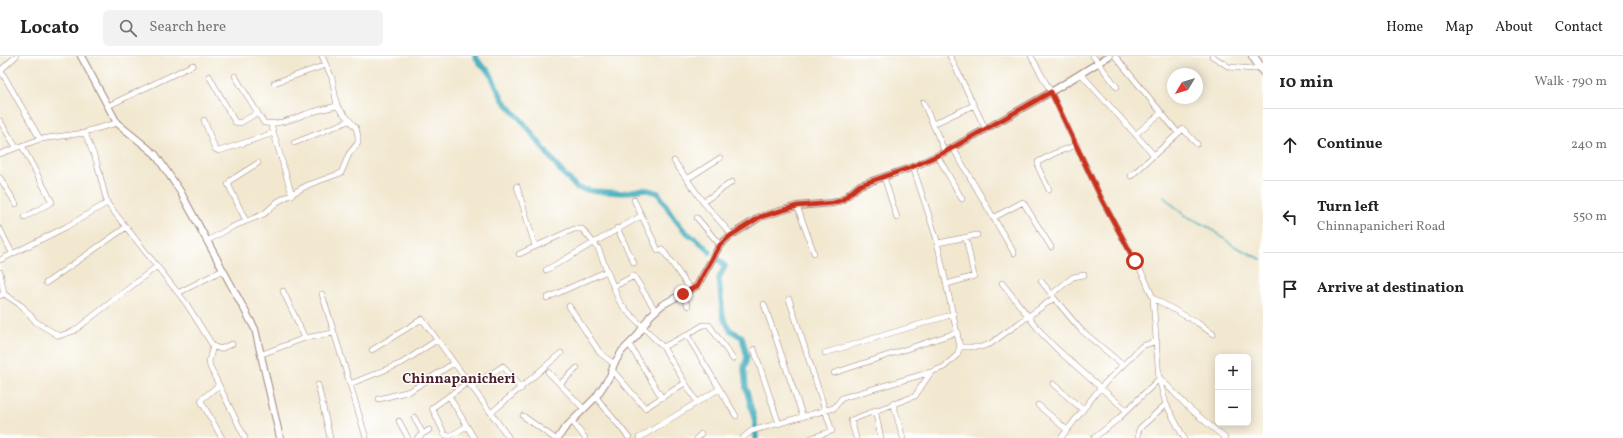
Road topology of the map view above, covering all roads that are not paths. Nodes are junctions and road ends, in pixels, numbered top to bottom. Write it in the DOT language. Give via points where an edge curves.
graph roads {
  1 [pos="16,56"];
  2 [pos="81,56"];
  3 [pos="322,56"];
  4 [pos="950,56"];
  5 [pos="1031,56"];
  6 [pos="1093,56"];
  7 [pos="1109,56"];
  8 [pos="1115,56"];
  9 [pos="1212,56"];
  10 [pos="1253,56"];
  11 [pos="1259,56"];
  12 [pos="1098,63"];
  13 [pos="193,65"];
  14 [pos="326,65"];
  15 [pos="1262,66"];
  16 [pos="0,69"];
  17 [pos="1081,74"];
  18 [pos="209,76"];
  19 [pos="235,76"];
  20 [pos="274,83"];
  21 [pos="1117,87"];
  22 [pos="1051,92"];
  23 [pos="923,102"];
  24 [pos="974,105"];
  25 [pos="108,106"];
  26 [pos="337,106"];
  27 [pos="256,113"];
  28 [pos="1160,113"];
  29 [pos="204,120"];
  30 [pos="0,121"];
  31 [pos="349,121"];
  32 [pos="117,123"];
  33 [pos="271,124"];
  34 [pos="933,124"];
  35 [pos="986,130"];
  36 [pos="85,133"];
  37 [pos="274,133"];
  38 [pos="1178,133"];
  39 [pos="1136,134"];
  40 [pos="40,139"];
  41 [pos="294,143"];
  42 [pos="1197,144"];
  43 [pos="1077,145"];
  44 [pos="22,146"];
  45 [pos="16,148"];
  46 [pos="953,148"];
  47 [pos="945,152"];
  48 [pos="0,154"];
  49 [pos="937,155"];
  50 [pos="1154,156"];
  51 [pos="720,158"];
  52 [pos="674,161"];
  53 [pos="258,163"];
  54 [pos="912,167"];
  55 [pos="1131,176"];
  56 [pos="884,177"];
  57 [pos="0,178"];
  58 [pos="687,179"];
  59 [pos="732,182"];
  60 [pos="517,186"];
  61 [pos="1048,190"];
  62 [pos="292,195"];
  63 [pos="962,199"];
  64 [pos="634,200"];
  65 [pos="703,202"];
  66 [pos="107,203"];
  67 [pos="16,204"];
  68 [pos="797,206"];
  69 [pos="641,216"];
  70 [pos="25,218"];
  71 [pos="697,218"];
  72 [pos="897,218"];
  73 [pos="994,218"];
  74 [pos="246,221"];
  75 [pos="126,228"];
  76 [pos="617,228"];
  77 [pos="0,229"];
  78 [pos="732,235"];
  79 [pos="978,236"];
  80 [pos="966,238"];
  81 [pos="207,240"];
  82 [pos="594,243"];
  83 [pos="938,243"];
  84 [pos="720,245"];
  85 [pos="535,246"];
  86 [pos="1051,247"];
  87 [pos="12,253"];
  88 [pos="814,253"];
  89 [pos="1014,253"];
  90 [pos="519,254"];
  91 [pos="0,260"];
  92 [pos="634,263"];
  93 [pos="156,267"];
  94 [pos="223,270"];
  95 [pos="546,270"];
  96 [pos="607,270"];
  97 [pos="0,272"];
  98 [pos="1084,275"];
  99 [pos="1041,281"];
  100 [pos="46,283"];
  101 [pos="1002,283"];
  102 [pos="947,284"];
  103 [pos="613,287"];
  104 [pos="691,290"];
  105 [pos="283,291"];
  106 [pos="178,293"];
  107 [pos="322,294"];
  108 [pos="2,295"];
  109 [pos="682,295"];
  110 [pos="1053,296"];
  111 [pos="548,298"];
  112 [pos="1153,298"];
  113 [pos="789,299"];
  114 [pos="764,304"];
  115 [pos="569,306"];
  116 [pos="688,306"];
  117 [pos="655,310"];
  118 [pos="954,314"];
  119 [pos="1029,316"];
  120 [pos="643,328"];
  121 [pos="958,332"];
  122 [pos="333,333"];
  123 [pos="1213,334"];
  124 [pos="687,335"];
  125 [pos="305,338"];
  126 [pos="437,340"];
  127 [pos="1157,341"];
  128 [pos="232,344"];
  129 [pos="629,344"];
  130 [pos="213,346"];
  131 [pos="663,347"];
  132 [pos="960,347"];
  133 [pos="754,349"];
  134 [pos="372,350"];
  135 [pos="561,353"];
  136 [pos="825,353"];
  137 [pos="262,354"];
  138 [pos="733,359"];
  139 [pos="454,363"];
  140 [pos="1123,365"];
  141 [pos="613,367"];
  142 [pos="577,368"];
  143 [pos="548,372"];
  144 [pos="931,372"];
  145 [pos="834,373"];
  146 [pos="1159,378"];
  147 [pos="685,383"];
  148 [pos="350,384"];
  149 [pos="469,384"];
  150 [pos="560,384"];
  151 [pos="1053,384"];
  152 [pos="318,385"];
  153 [pos="219,386"];
  154 [pos="1100,388"];
  155 [pos="521,389"];
  156 [pos="719,389"];
  157 [pos="449,396"];
  158 [pos="596,397"];
  159 [pos="662,398"];
  160 [pos="379,399"];
  161 [pos="697,402"];
  162 [pos="894,404"];
  163 [pos="1166,404"];
  164 [pos="1038,406"];
  165 [pos="584,409"];
  166 [pos="875,410"];
  167 [pos="1083,410"];
  168 [pos="1126,410"];
  169 [pos="826,411"];
  170 [pos="491,413"];
  171 [pos="523,416"];
  172 [pos="736,416"];
  173 [pos="414,417"];
  174 [pos="802,417"];
  175 [pos="399,421"];
  176 [pos="572,421"];
  177 [pos="778,424"];
  178 [pos="467,426"];
  179 [pos="429,430"];
  180 [pos="1067,430"];
  181 [pos="423,434"];
  182 [pos="222,438"];
  183 [pos="245,438"];
  184 [pos="280,438"];
  185 [pos="330,438"];
  186 [pos="366,438"];
  187 [pos="408,438"];
  188 [pos="417,438"];
  189 [pos="474,438"];
  190 [pos="509,438"];
  191 [pos="554,438"];
  192 [pos="558,438"];
  193 [pos="586,438"];
  194 [pos="629,438"];
  195 [pos="639,438"];
  196 [pos="743,438"];
  197 [pos="811,438"];
  198 [pos="856,438"];
  199 [pos="881,438"];
  200 [pos="903,438"];
  201 [pos="1061,438"];
  202 [pos="1094,438"];
  203 [pos="1138,438"];
  204 [pos="1183,438"];
  205 [pos="1225,438"];
  1 -- 16 [label="street"];
  2 -- 25 [label="street"];
  3 -- 14 [label="street"];
  4 -- 24 [label="street"];
  5 -- 22 [label="street"];
  6 -- 12 [label="street"];
  7 -- 12 [label="street"];
  8 -- 28 [label="street"];
  9 -- 15 [label="street" via="1229,67 1254,69"];
  10 -- 15 [label="main road"];
  11 -- 15 [label="main road"];
  12 -- 17 [label="street"];
  12 -- 21 [label="street"];
  13 -- 25 [label="street"];
  14 -- 20 [label="street"];
  14 -- 26 [label="street" via="332,78"];
  16 -- 40 [label="street"];
  17 -- 22 [label="street"];
  17 -- 39 [label="street"];
  18 -- 27 [label="street" via="235,122 240,123"];
  19 -- 27 [label="street"];
  22 -- 35 [label="street"];
  22 -- 43 [label="street"];
  23 -- 34 [label="street"];
  24 -- 34 [label="street"];
  24 -- 35 [label="street"];
  25 -- 32 [label="street"];
  26 -- 31 [label="street"];
  26 -- 33 [label="street" via="291,121"];
  27 -- 33 [label="street" via="264,122"];
  28 -- 38 [label="street"];
  28 -- 39 [label="street"];
  29 -- 37 [label="street" via="215,149 219,151"];
  30 -- 45 [label="street"];
  31 -- 41 [label="street"];
  31 -- 62 [label="street" via="356,128 358,143 341,173 308,185"];
  32 -- 36 [label="street"];
  32 -- 81 [label="street" via="155,154 180,191"];
  33 -- 37 [label="street"];
  34 -- 47 [label="street"];
  35 -- 46 [label="street"];
  36 -- 40 [label="street"];
  36 -- 66 [label="street" via="97,163"];
  37 -- 62 [label="street"];
  38 -- 42 [label="street" via="1183,129"];
  38 -- 50 [label="street"];
  39 -- 50 [label="street"];
  40 -- 44 [label="street"];
  43 -- 61 [label="street" via="1038,162"];
  43 -- 112 [label="street" via="1102,200"];
  44 -- 45 [label="street"];
  44 -- 70 [label="street" via="52,202"];
  45 -- 48 [label="street"];
  46 -- 47 [label="street"];
  46 -- 73 [label="street"];
  47 -- 49 [label="street"];
  49 -- 54 [label="street"];
  49 -- 63 [label="street"];
  50 -- 55 [label="street"];
  51 -- 58 [label="street"];
  52 -- 58 [label="street"];
  53 -- 74 [label="street" via="228,184"];
  54 -- 56 [label="street"];
  54 -- 83 [label="street"];
  56 -- 68 [label="street" via="860,185 842,200"];
  56 -- 72 [label="street"];
  57 -- 67 [label="street"];
  58 -- 65 [label="street"];
  59 -- 65 [label="street"];
  60 -- 85 [label="street"];
  62 -- 74 [label="street" via="277,202 264,214"];
  64 -- 69 [label="street"];
  65 -- 78 [label="street"];
  66 -- 75 [label="street"];
  66 -- 87 [label="street"];
  68 -- 78 [label="street" via="760,217"];
  68 -- 88 [label="street"];
  69 -- 76 [label="street"];
  69 -- 104 [label="street" via="660,250"];
  71 -- 84 [label="street"];
  73 -- 86 [label="street" via="1023,202"];
  73 -- 89 [label="street"];
  74 -- 81 [label="street"];
  75 -- 93 [label="street"];
  75 -- 100 [label="street"];
  76 -- 82 [label="street"];
  76 -- 92 [label="street"];
  77 -- 87 [label="street"];
  78 -- 84 [label="street"];
  79 -- 80 [label="street"];
  80 -- 83 [label="street"];
  80 -- 102 [label="street" via="974,276"];
  81 -- 94 [label="street"];
  82 -- 85 [label="street" via="587,233 578,228"];
  82 -- 95 [label="street"];
  82 -- 96 [label="street"];
  83 -- 102 [label="street"];
  84 -- 104 [label="street" via="697,286"];
  85 -- 90 [label="street"];
  87 -- 91 [label="street"];
  93 -- 106 [label="street"];
  93 -- 108 [label="street" via="74,331 59,336 36,322 22,306"];
  94 -- 106 [label="street"];
  94 -- 137 [label="street" via="255,329"];
  96 -- 103 [label="street"];
  96 -- 111 [label="street"];
  97 -- 108 [label="street"];
  98 -- 110 [label="street" via="1073,277"];
  99 -- 110 [label="street"];
  101 -- 119 [label="street"];
  102 -- 118 [label="street"];
  103 -- 117 [label="street" via="634,276"];
  103 -- 120 [label="street" via="626,310"];
  104 -- 109 [label="street"];
  105 -- 125 [label="street"];
  106 -- 130 [label="street"];
  107 -- 122 [label="street"];
  109 -- 116 [label="street"];
  109 -- 117 [label="street"];
  110 -- 119 [label="street"];
  110 -- 140 [label="street" via="1081,330"];
  112 -- 123 [label="street"];
  112 -- 127 [label="street"];
  113 -- 169 [label="street"];
  114 -- 174 [label="street"];
  115 -- 141 [label="street" via="600,353"];
  117 -- 120 [label="street"];
  118 -- 121 [label="street"];
  118 -- 136 [label="street"];
  119 -- 132 [label="street" via="985,346"];
  119 -- 154 [label="street" via="1060,352"];
  120 -- 129 [label="street"];
  120 -- 131 [label="street"];
  121 -- 132 [label="street"];
  121 -- 145 [label="street"];
  122 -- 125 [label="street"];
  122 -- 148 [label="street"];
  124 -- 131 [label="street"];
  124 -- 138 [label="street" via="703,325 709,325"];
  124 -- 156 [label="street"];
  125 -- 137 [label="street"];
  126 -- 134 [label="street" via="421,319"];
  126 -- 139 [label="street"];
  126 -- 148 [label="street" via="402,363"];
  127 -- 140 [label="street" via="1142,346"];
  127 -- 146 [label="street"];
  128 -- 130 [label="street" via="220,348"];
  129 -- 141 [label="street"];
  129 -- 159 [label="street"];
  130 -- 153 [label="street" via="209,361"];
  131 -- 147 [label="street"];
  132 -- 144 [label="street" via="957,355 944,366"];
  133 -- 177 [label="street"];
  135 -- 155 [label="street"];
  137 -- 184 [label="street"];
  139 -- 149 [label="street"];
  139 -- 160 [label="street" via="410,391"];
  140 -- 154 [label="street"];
  141 -- 158 [label="street"];
  141 -- 159 [label="street" via="642,407 648,408"];
  142 -- 150 [label="street"];
  143 -- 150 [label="street"];
  144 -- 162 [label="street" via="915,396"];
  144 -- 169 [label="street" via="842,398 834,408"];
  146 -- 163 [label="street"];
  146 -- 168 [label="street"];
  146 -- 205 [label="street"];
  147 -- 159 [label="street"];
  147 -- 161 [label="street"];
  148 -- 186 [label="street"];
  149 -- 155 [label="street" via="503,366"];
  149 -- 157 [label="street"];
  149 -- 170 [label="street"];
  150 -- 165 [label="street"];
  151 -- 167 [label="street"];
  152 -- 185 [label="street"];
  153 -- 182 [label="street" via="201,401"];
  153 -- 183 [label="street"];
  154 -- 167 [label="street"];
  154 -- 168 [label="street"];
  155 -- 170 [label="street"];
  156 -- 161 [label="street"];
  156 -- 172 [label="street"];
  157 -- 178 [label="street"];
  157 -- 178 [label="street" via="432,408 445,435 450,436"];
  158 -- 165 [label="street"];
  158 -- 194 [label="street"];
  161 -- 195 [label="street"];
  162 -- 166 [label="street"];
  162 -- 200 [label="street"];
  163 -- 203 [label="street" via="1140,428"];
  163 -- 204 [label="street"];
  164 -- 180 [label="street"];
  165 -- 176 [label="street"];
  166 -- 198 [label="street" via="851,420"];
  166 -- 199 [label="street"];
  167 -- 180 [label="street"];
  168 -- 202 [label="street"];
  169 -- 174 [label="street"];
  169 -- 197 [label="street" via="832,431"];
  170 -- 190 [label="street"];
  171 -- 191 [label="street"];
  173 -- 181 [label="street"];
  174 -- 177 [label="street"];
  175 -- 187 [label="street"];
  176 -- 192 [label="street"];
  176 -- 193 [label="street"];
  177 -- 196 [label="street" via="751,431"];
  178 -- 189 [label="street"];
  179 -- 181 [label="street"];
  180 -- 201 [label="street"];
  181 -- 188 [label="street"];
}
